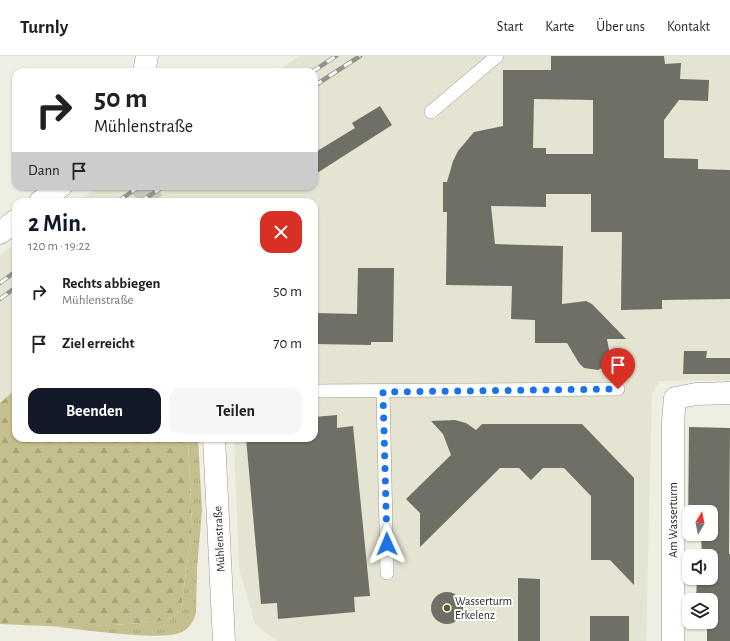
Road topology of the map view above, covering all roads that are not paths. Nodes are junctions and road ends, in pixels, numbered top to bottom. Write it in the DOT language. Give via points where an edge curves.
graph roads {
  1 [pos="147,56"];
  2 [pos="497,56"];
  3 [pos="145,68"];
  4 [pos="431,112"];
  5 [pos="56,190"];
  6 [pos="45,198"];
  7 [pos="12,223"];
  8 [pos="0,233"];
  9 [pos="618,389"];
  10 [pos="318,391"];
  11 [pos="383,392"];
  12 [pos="730,393"];
  13 [pos="214,442"];
  14 [pos="387,574"];
  15 [pos="224,641"];
  16 [pos="673,641"];
  1 -- 3 [label="street"];
  2 -- 4 [label="lane"];
  5 -- 6 [label="street"];
  7 -- 8 [label="street"];
  9 -- 11 [label="lane"];
  10 -- 11 [label="lane"];
  11 -- 14 [label="lane"];
  12 -- 16 [label="street, Am Wasserturm" via="696,394 675,398 672,422"];
  13 -- 15 [label="street, Mühlenstraße"];
}
